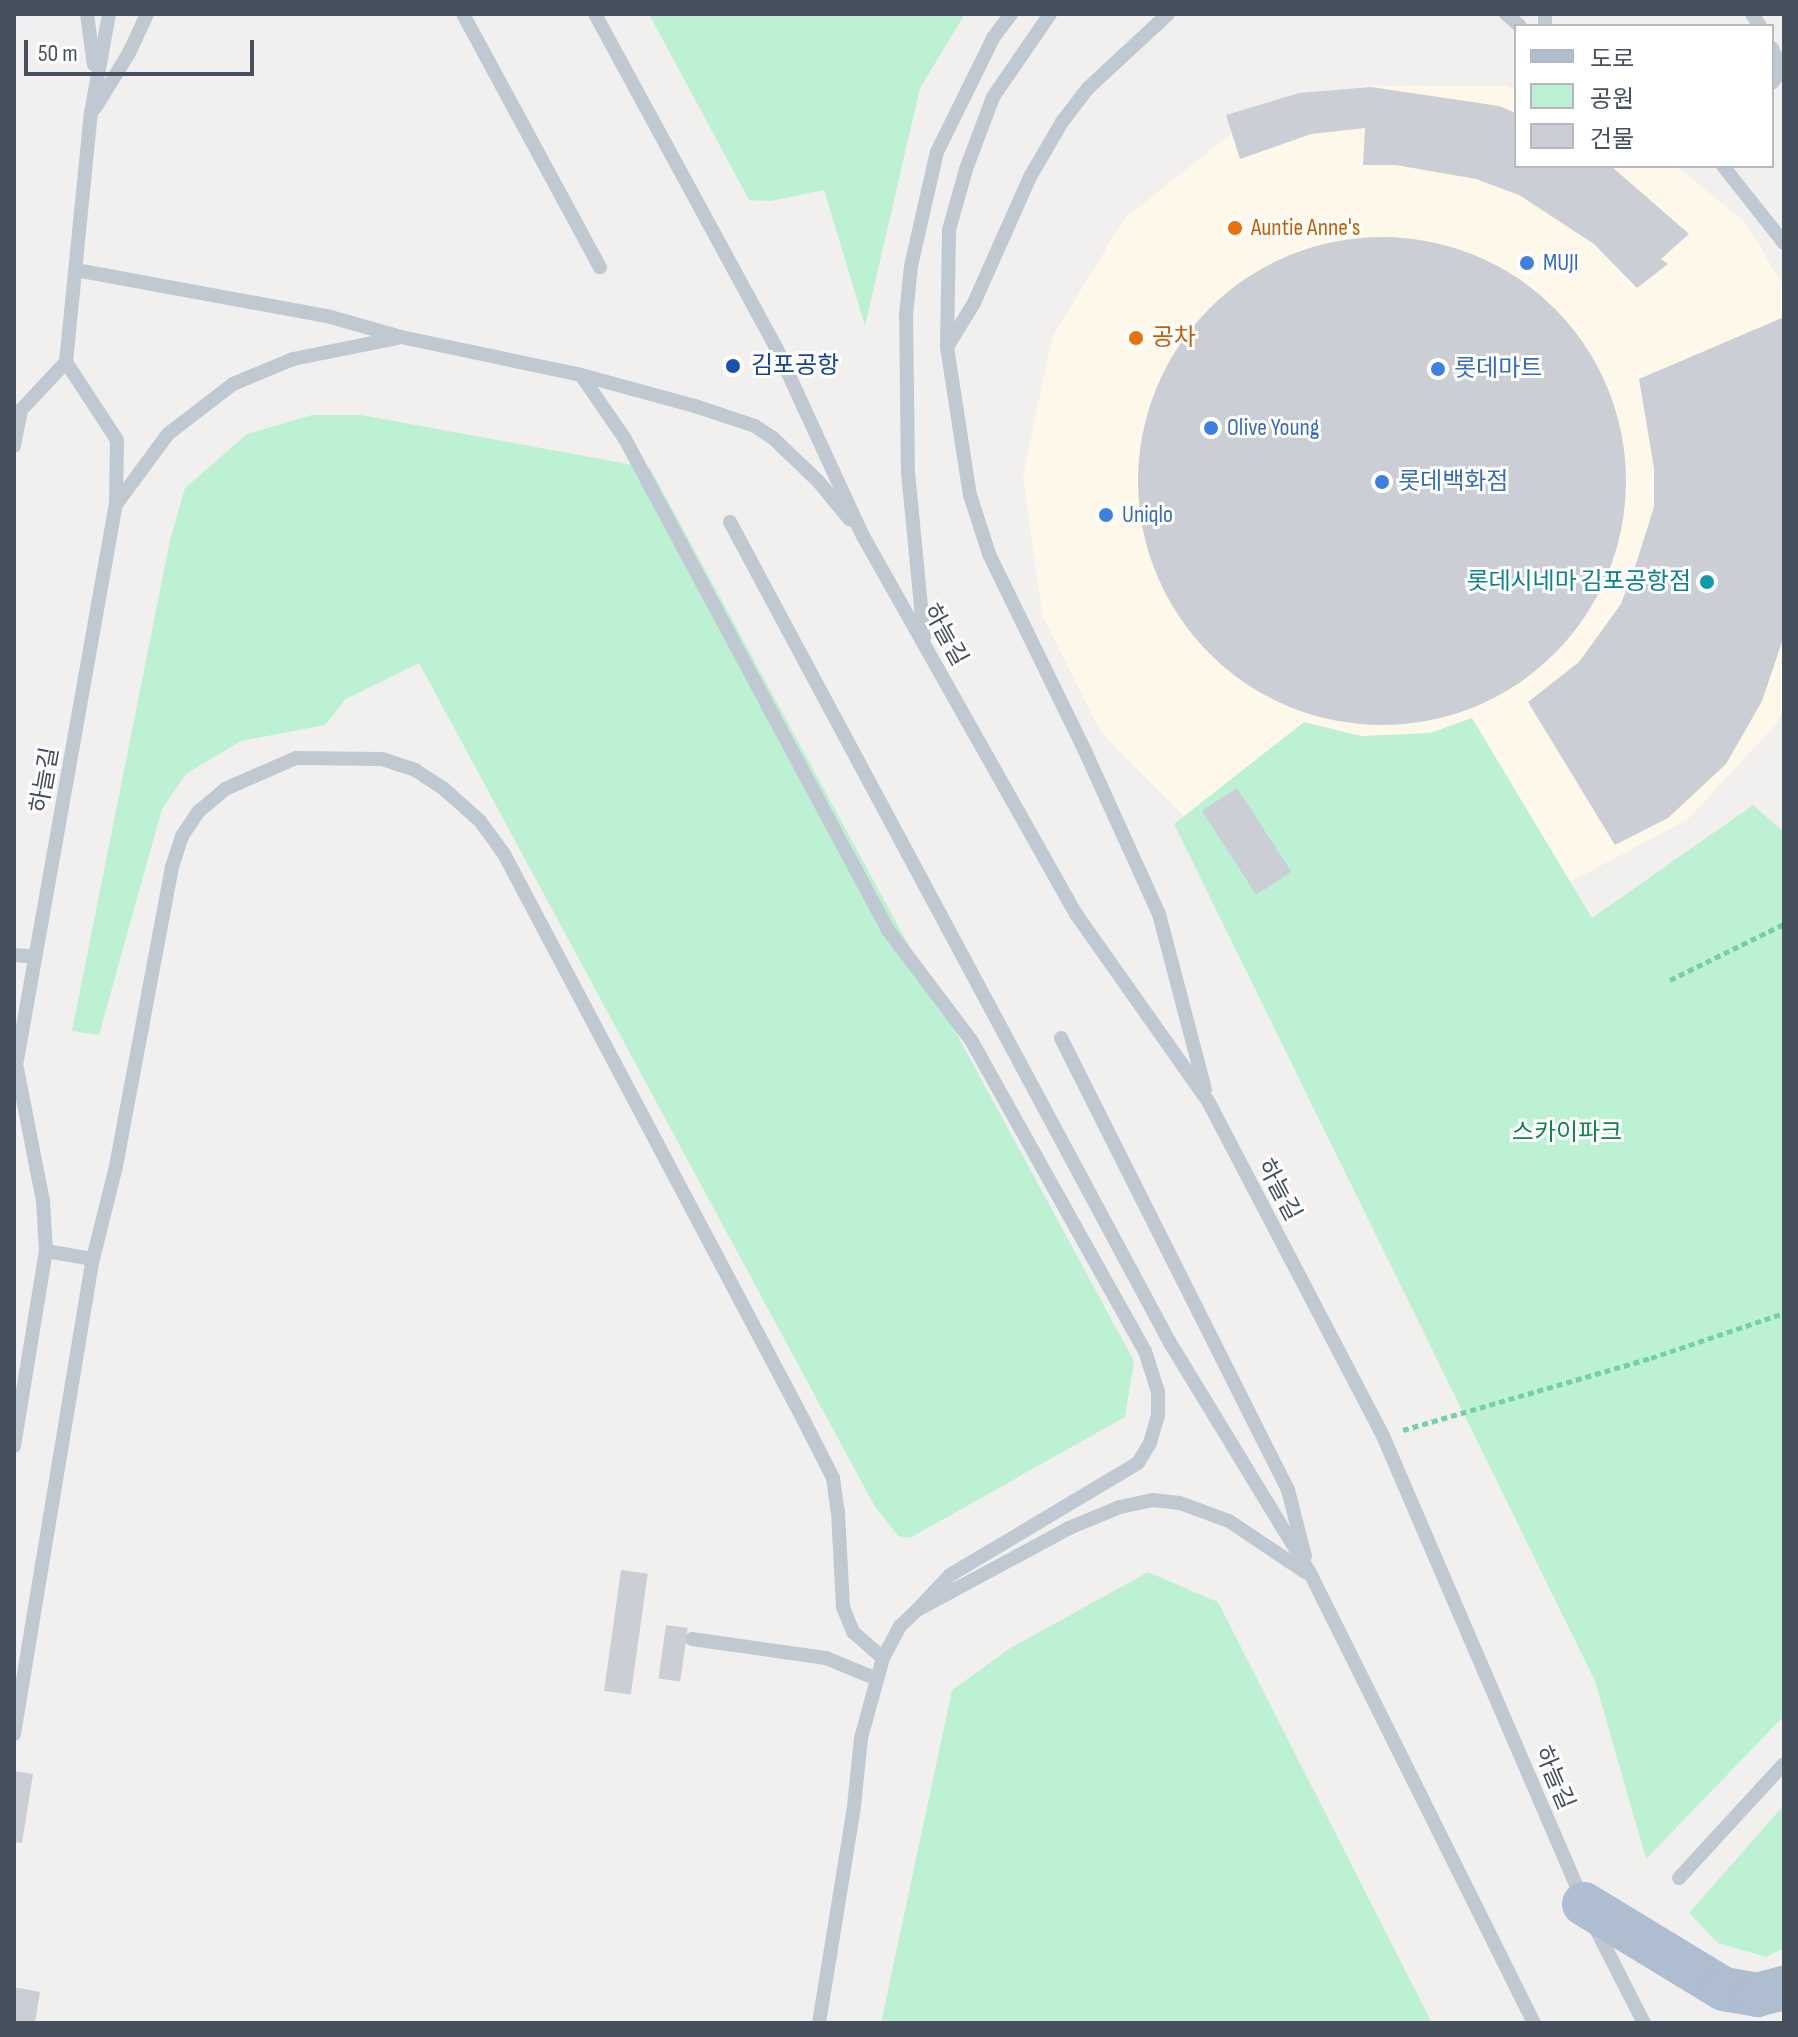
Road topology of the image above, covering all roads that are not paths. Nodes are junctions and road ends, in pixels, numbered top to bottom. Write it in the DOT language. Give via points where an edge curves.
graph roads {
  1 [pos="87,14"];
  2 [pos="109,14"];
  3 [pos="147,14"];
  4 [pos="463,14"];
  5 [pos="595,14"];
  6 [pos="1011,14"];
  7 [pos="1050,14"];
  8 [pos="1168,14"];
  9 [pos="1774,52"];
  10 [pos="1783,72"];
  11 [pos="96,79"];
  12 [pos="91,113"];
  13 [pos="1725,168"];
  14 [pos="1784,243"];
  15 [pos="600,267"];
  16 [pos="76,270"];
  17 [pos="401,337"];
  18 [pos="947,347"];
  19 [pos="66,362"];
  20 [pos="581,375"];
  21 [pos="14,446"];
  22 [pos="116,503"];
  23 [pos="730,522"];
  24 [pos="863,536"];
  25 [pos="924,642"];
  26 [pos="14,955"];
  27 [pos="35,957"];
  28 [pos="1061,1038"];
  29 [pos="15,1071"];
  30 [pos="1208,1101"];
  31 [pos="46,1251"];
  32 [pos="93,1259"];
  33 [pos="14,1446"];
  34 [pos="1311,1575"];
  35 [pos="917,1610"];
  36 [pos="692,1639"];
  37 [pos="883,1658"];
  38 [pos="877,1679"];
  39 [pos="14,1734"];
  40 [pos="1784,1764"];
  41 [pos="1679,1878"];
  42 [pos="1584,1904"];
  43 [pos="1784,1988"];
  44 [pos="819,2023"];
  45 [pos="1534,2023"];
  46 [pos="1644,2023"];
  1 -- 11 [label="lane"];
  2 -- 11 [label="lane"];
  3 -- 12 [label="lane"];
  4 -- 15 [label="lane"];
  5 -- 24 [label="lane, 하늘길" via="776,347"];
  6 -- 25 [label="lane" via="993,38 937,152 911,266 906,315 908,473"];
  7 -- 18 [label="lane" via="993,97 966,169 949,230"];
  8 -- 18 [label="lane" via="1088,88 1062,122 1030,177 974,303"];
  9 -- 10 [label="lane"];
  11 -- 12 [label="lane"];
  12 -- 16 [label="lane"];
  13 -- 14 [label="lane"];
  16 -- 17 [label="lane, 하늘길" via="327,316"];
  16 -- 19 [label="lane"];
  17 -- 20 [label="lane, 하늘길"];
  17 -- 22 [label="lane, 하늘길" via="293,359 233,384 168,434"];
  18 -- 30 [label="lane" via="970,495 989,554 1159,914"];
  19 -- 21 [label="lane" via="21,410"];
  19 -- 22 [label="lane, 하늘길" via="117,440"];
  20 -- 24 [label="lane, 하늘길" via="755,426 818,481"];
  20 -- 35 [label="lane" via="625,439 888,930 971,1040 1145,1351 1158,1392 1158,1415 1138,1463 950,1575"];
  22 -- 27 [label="lane, 하늘길"];
  23 -- 34 [label="lane" via="1169,1341"];
  24 -- 25 [label="lane, 하늘길"];
  25 -- 30 [label="lane, 하늘길" via="1076,914"];
  26 -- 27 [label="lane"];
  27 -- 29 [label="lane, 하늘길"];
  28 -- 34 [label="lane" via="1288,1490"];
  29 -- 31 [label="lane, 하늘길" via="40,1185"];
  30 -- 42 [label="lane, 하늘길" via="1383,1436"];
  31 -- 32 [label="lane"];
  31 -- 33 [label="lane, 하늘길"];
  32 -- 37 [label="lane" via="182,836 198,812 225,789 296,758 382,759 415,770 480,821 504,854 797,1406 833,1478 843,1607 853,1632"];
  32 -- 39 [label="lane"];
  34 -- 35 [label="lane" via="1229,1521 1190,1506 1152,1500 1069,1528"];
  34 -- 45 [label="lane"];
  35 -- 37 [label="lane" via="900,1626"];
  36 -- 38 [label="lane" via="826,1658"];
  37 -- 38 [label="lane"];
  38 -- 44 [label="lane" via="861,1738"];
  40 -- 41 [label="lane"];
  42 -- 43 [label="main road" via="1724,1989 1757,1995"];
  42 -- 46 [label="lane, 하늘길"];
}
